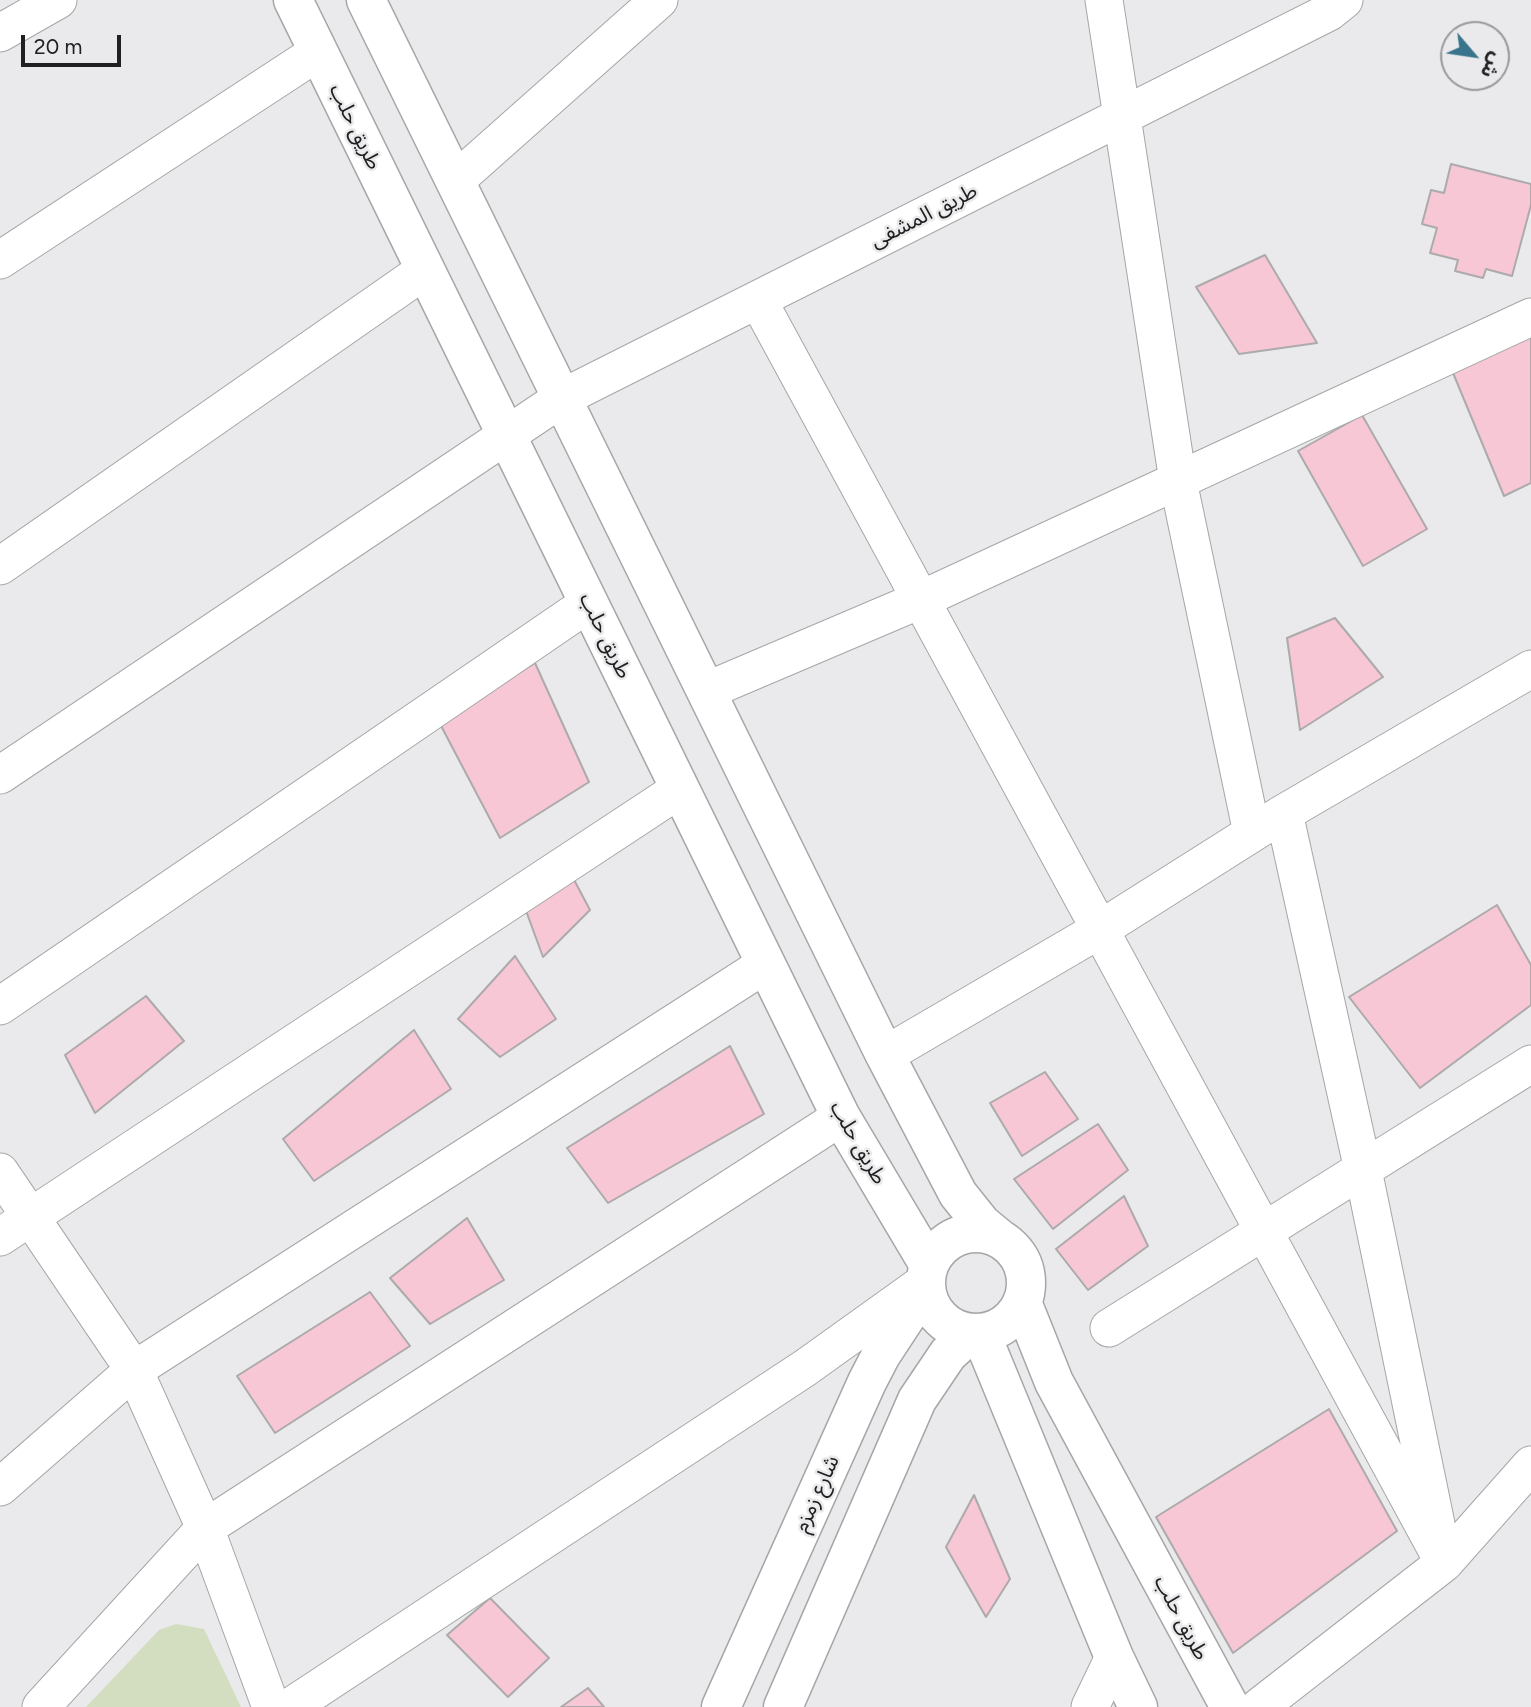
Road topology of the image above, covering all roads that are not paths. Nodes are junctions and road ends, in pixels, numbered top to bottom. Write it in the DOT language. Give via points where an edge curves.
graph roads {
  1 [pos="58,0"];
  2 [pos="293,0"];
  3 [pos="366,0"];
  4 [pos="659,0"];
  5 [pos="1104,0"];
  6 [pos="1343,0"];
  7 [pos="0,33"];
  8 [pos="318,52"];
  9 [pos="1124,115"];
  10 [pos="455,181"];
  11 [pos="0,260"];
  12 [pos="425,270"];
  13 [pos="758,300"];
  14 [pos="1531,317"];
  15 [pos="562,398"];
  16 [pos="506,436"];
  17 [pos="1178,481"];
  18 [pos="0,566"];
  19 [pos="920,600"];
  20 [pos="589,603"];
  21 [pos="1531,669"];
  22 [pos="706,691"];
  23 [pos="0,775"];
  24 [pos="680,789"];
  25 [pos="1284,813"];
  26 [pos="1252,833"];
  27 [pos="1099,930"];
  28 [pos="766,964"];
  29 [pos="0,1006"];
  30 [pos="885,1055"];
  31 [pos="1531,1065"];
  32 [pos="841,1117"];
  33 [pos="1363,1170"];
  34 [pos="0,1171"];
  35 [pos="30,1216"];
  36 [pos="1264,1231"];
  37 [pos="0,1237"];
  38 [pos="999,1238"];
  39 [pos="926,1278"];
  40 [pos="1022,1303"];
  41 [pos="1109,1328"];
  42 [pos="976,1333"];
  43 [pos="134,1370"];
  44 [pos="1531,1465"];
  45 [pos="0,1487"];
  46 [pos="205,1528"];
  47 [pos="1444,1563"];
  48 [pos="1114,1657"];
  49 [pos="41,1707"];
  50 [pos="271,1707"];
  51 [pos="290,1707"];
  52 [pos="721,1707"];
  53 [pos="783,1707"];
  54 [pos="1090,1707"];
  55 [pos="1138,1707"];
  56 [pos="1230,1707"];
  57 [pos="1259,1707"];
  1 -- 7 [label="street"];
  2 -- 8 [label="main road, طريق حلب"];
  3 -- 10 [label="main road"];
  4 -- 10 [label="street"];
  5 -- 9 [label="street"];
  6 -- 9 [label="street, طريق المشفى" via="1329,12"];
  8 -- 11 [label="street"];
  8 -- 12 [label="main road, طريق حلب"];
  9 -- 13 [label="street, طريق المشفى"];
  9 -- 17 [label="street"];
  10 -- 15 [label="main road"];
  12 -- 16 [label="main road, طريق حلب"];
  12 -- 18 [label="street"];
  13 -- 15 [label="street, طريق المشفى"];
  13 -- 19 [label="street"];
  14 -- 17 [label="street"];
  15 -- 16 [label="street, طريق المشفى"];
  15 -- 22 [label="main road"];
  16 -- 20 [label="main road, طريق حلب"];
  16 -- 23 [label="street, طريق المشفى"];
  17 -- 19 [label="street"];
  17 -- 26 [label="street"];
  19 -- 22 [label="street"];
  19 -- 27 [label="street"];
  20 -- 24 [label="main road, طريق حلب"];
  20 -- 29 [label="street"];
  21 -- 25 [label="street"];
  22 -- 30 [label="main road"];
  24 -- 28 [label="main road, طريق حلب"];
  24 -- 35 [label="street"];
  25 -- 26 [label="street"];
  25 -- 33 [label="street"];
  26 -- 27 [label="street"];
  27 -- 30 [label="street"];
  27 -- 36 [label="street"];
  28 -- 32 [label="main road, طريق حلب"];
  28 -- 43 [label="street"];
  30 -- 38 [label="main road" via="958,1194"];
  31 -- 33 [label="street"];
  32 -- 39 [label="main road, طريق حلب"];
  32 -- 46 [label="street"];
  33 -- 36 [label="street"];
  33 -- 47 [label="street"];
  34 -- 35 [label="street"];
  35 -- 37 [label="street"];
  35 -- 43 [label="street"];
  36 -- 41 [label="street"];
  36 -- 47 [label="street"];
  38 -- 39 [label="main road" via="971,1233 945,1243"];
  38 -- 40 [label="main road" via="1023,1266 1026,1291"];
  39 -- 42 [label="main road" via="930,1305 940,1319 954,1329"];
  39 -- 51 [label="street" via="805,1368"];
  39 -- 52 [label="main road, شارع زمزم" via="867,1382"];
  40 -- 42 [label="main road" via="1006,1324"];
  40 -- 56 [label="main road, طريق حلب" via="1054,1382"];
  42 -- 48 [label="main road"];
  42 -- 53 [label="main road" via="948,1354 917,1400"];
  43 -- 45 [label="street"];
  43 -- 46 [label="street"];
  44 -- 47 [label="street"];
  46 -- 49 [label="street"];
  46 -- 50 [label="street"];
  47 -- 57 [label="street"];
  48 -- 54 [label="street"];
  48 -- 55 [label="main road"];
}
